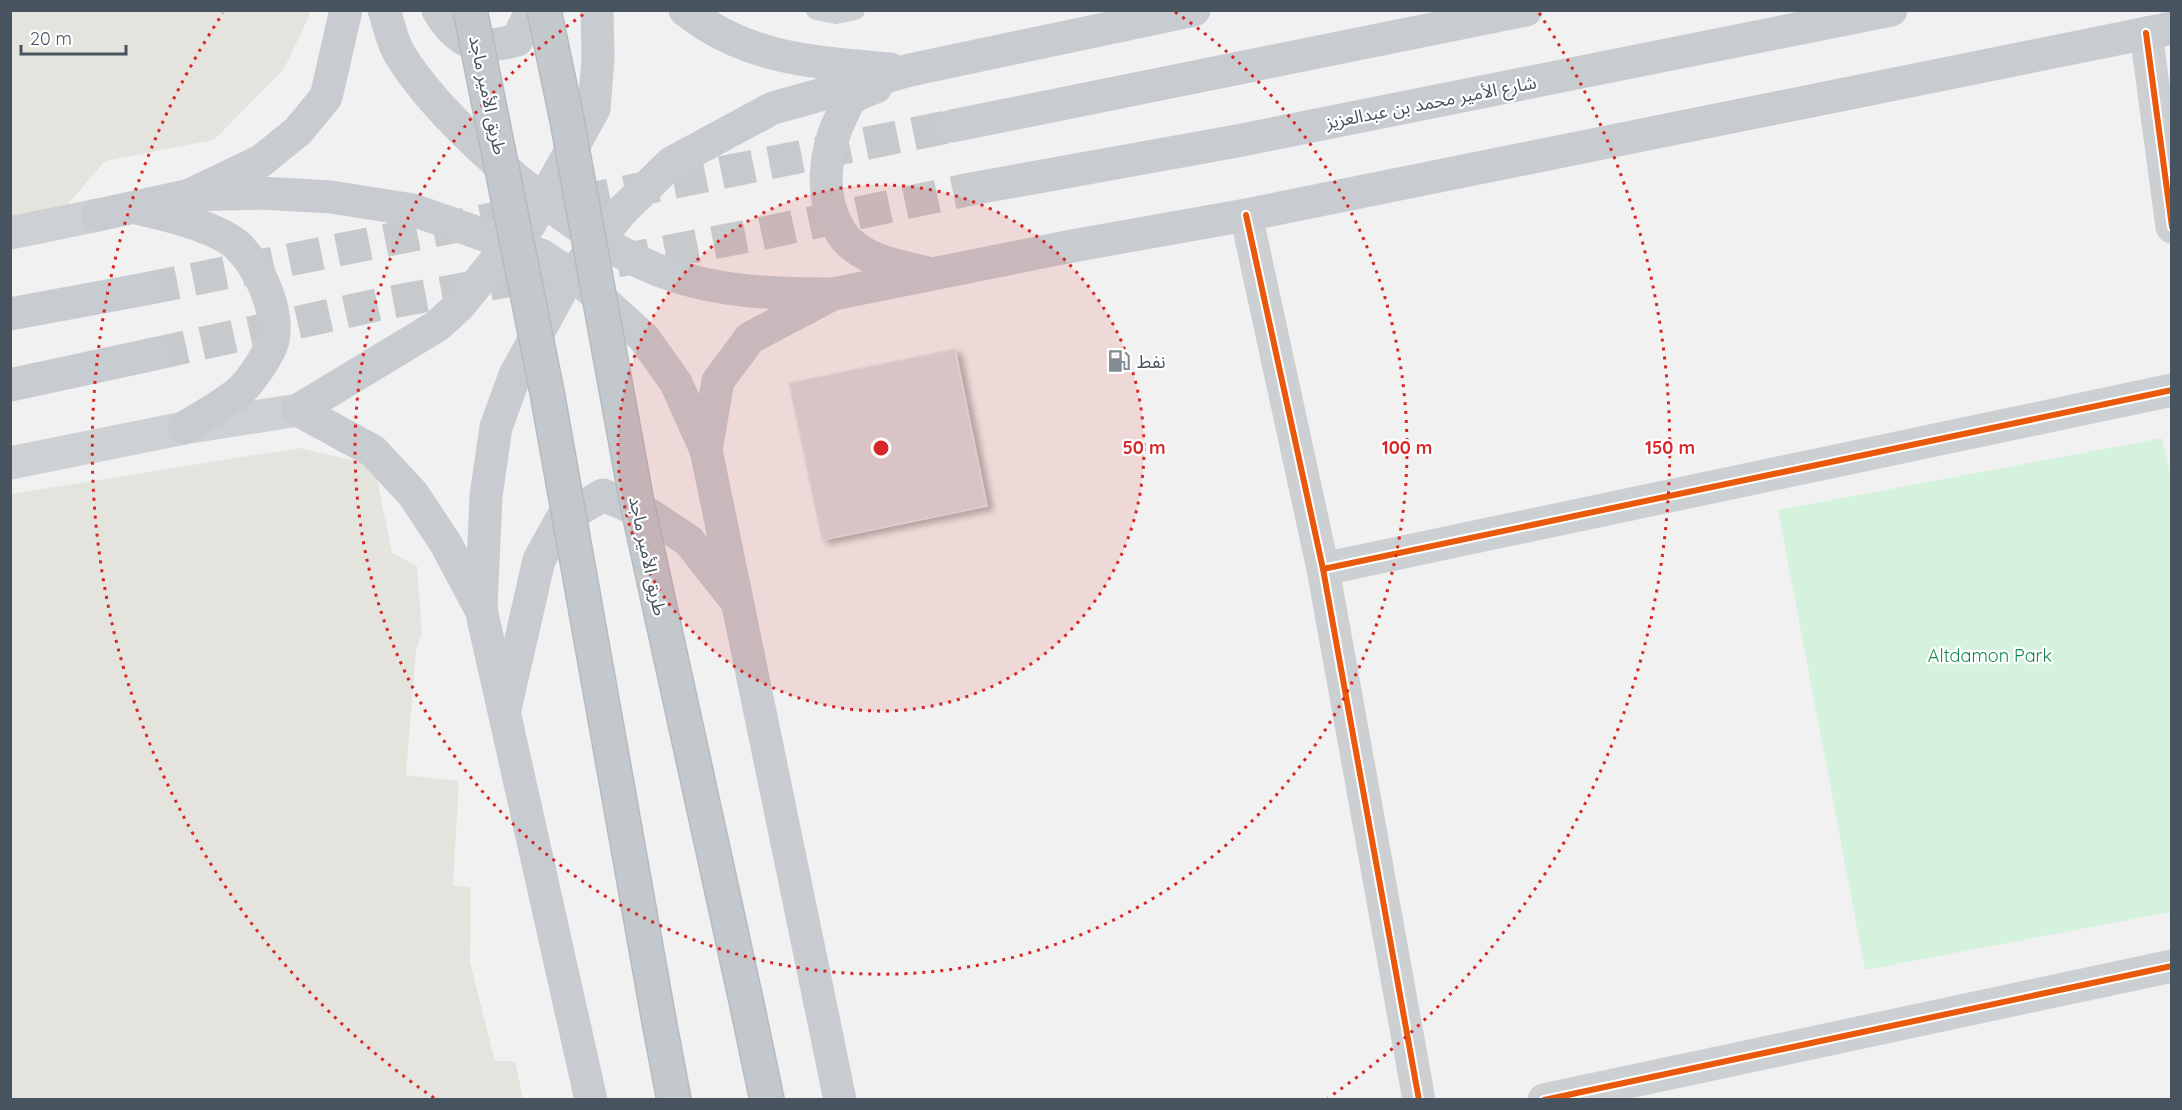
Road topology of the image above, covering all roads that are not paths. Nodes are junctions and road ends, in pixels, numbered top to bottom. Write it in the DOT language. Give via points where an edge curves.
graph roads {
  1 [pos="346,10"];
  2 [pos="384,10"];
  3 [pos="438,10"];
  4 [pos="470,10"];
  5 [pos="532,10"];
  6 [pos="544,10"];
  7 [pos="597,10"];
  8 [pos="685,10"];
  9 [pos="816,10"];
  10 [pos="855,10"];
  11 [pos="1194,10"];
  12 [pos="1526,10"];
  13 [pos="1891,10"];
  14 [pos="1115,18"];
  15 [pos="2159,30"];
  16 [pos="910,70"];
  17 [pos="952,126"];
  18 [pos="971,189"];
  19 [pos="190,195"];
  20 [pos="544,200"];
  21 [pos="132,208"];
  22 [pos="1246,215"];
  23 [pos="2172,227"];
  24 [pos="10,233"];
  25 [pos="600,238"];
  26 [pos="509,244"];
  27 [pos="933,273"];
  28 [pos="572,275"];
  29 [pos="146,289"];
  30 [pos="833,294"];
  31 [pos="10,314"];
  32 [pos="154,354"];
  33 [pos="10,385"];
  34 [pos="2172,390"];
  35 [pos="298,410"];
  36 [pos="184,428"];
  37 [pos="706,450"];
  38 [pos="10,463"];
  39 [pos="1323,569"];
  40 [pos="736,601"];
  41 [pos="481,609"];
  42 [pos="503,717"];
  43 [pos="2172,966"];
  44 [pos="591,1100"];
  45 [pos="674,1100"];
  46 [pos="767,1100"];
  47 [pos="840,1100"];
  48 [pos="1419,1100"];
  49 [pos="1544,1100"];
  1 -- 19 [label="main road" via="326,97 298,131 261,161"];
  2 -- 20 [label="main road" via="398,52 428,94 475,143"];
  3 -- 5 [label="main road" via="447,27 470,44 501,45 517,40"];
  4 -- 45 [label="highway, طريق الأمير ماجد, bridge" via="547,392"];
  6 -- 46 [label="highway, طريق الأمير ماجد, bridge" via="637,503"];
  7 -- 20 [label="main road" via="594,109"];
  8 -- 16 [label="main road" via="735,42 776,56"];
  9 -- 10 [label="lane" via="836,14"];
  11 -- 14 [label="main road"];
  12 -- 17 [label="main road"];
  13 -- 18 [label="main road, شارع الأمير محمد بن عبدالعزيز" via="1249,138"];
  14 -- 16 [label="main road"];
  15 -- 22 [label="main road"];
  15 -- 23 [label="street"];
  16 -- 25 [label="main road" via="773,108 671,163"];
  16 -- 27 [label="main road" via="850,99 832,134 827,201 842,234 865,253 894,265"];
  19 -- 21 [label="main road"];
  19 -- 26 [label="main road" via="261,193 378,204 413,210"];
  20 -- 25 [label="main road"];
  20 -- 26 [label="main road" via="530,224"];
  21 -- 24 [label="main road"];
  21 -- 36 [label="main road" via="201,226 238,246 260,278 272,305 273,339 242,390"];
  22 -- 27 [label="main road"];
  22 -- 39 [label="street"];
  25 -- 28 [label="main road"];
  25 -- 30 [label="main road" via="665,273 723,289"];
  26 -- 28 [label="main road" via="541,255"];
  26 -- 35 [label="main road" via="460,306 437,326"];
  27 -- 30 [label="main road"];
  28 -- 37 [label="main road" via="644,338 676,384"];
  28 -- 41 [label="main road" via="515,375 496,427 486,496"];
  29 -- 31 [label="main road"];
  30 -- 37 [label="main road" via="750,338 718,381"];
  32 -- 33 [label="main road"];
  34 -- 39 [label="street"];
  35 -- 36 [label="main road"];
  35 -- 41 [label="main road" via="373,451 413,494"];
  36 -- 38 [label="main road"];
  37 -- 40 [label="main road"];
  39 -- 48 [label="street"];
  40 -- 42 [label="main road" via="689,541 650,515 603,495 561,520 539,560"];
  40 -- 47 [label="main road"];
  41 -- 42 [label="main road"];
  42 -- 44 [label="main road"];
  43 -- 49 [label="street"];
}
